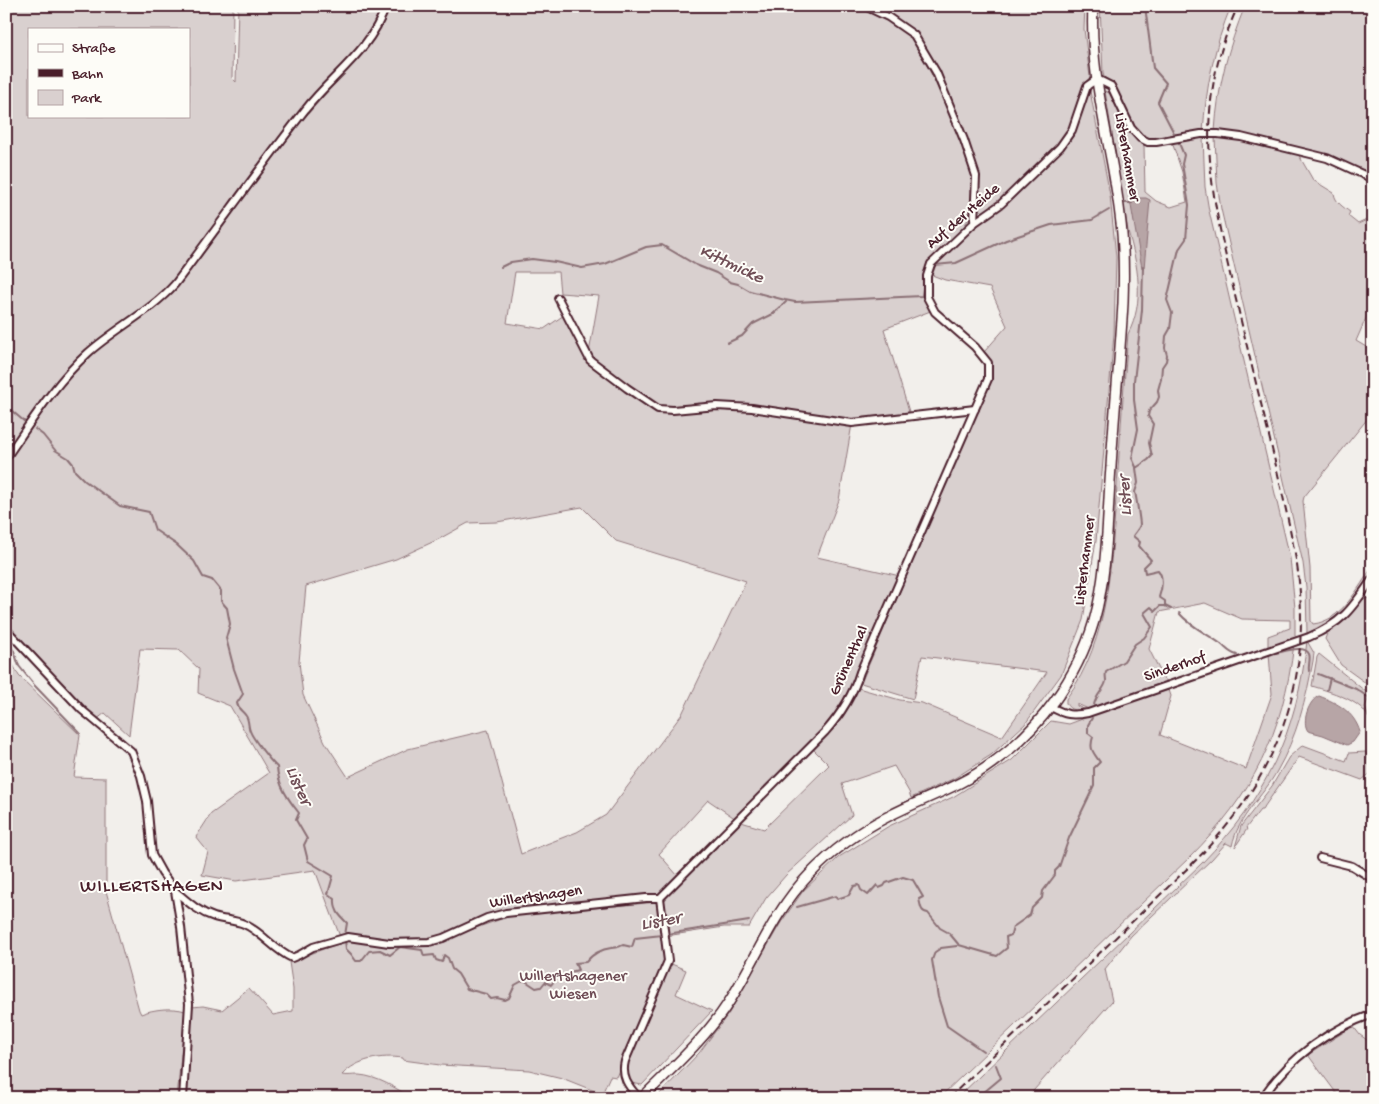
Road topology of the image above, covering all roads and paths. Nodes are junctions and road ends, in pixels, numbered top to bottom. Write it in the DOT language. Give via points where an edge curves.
graph roads {
  1 [pos="386,6"];
  2 [pos="865,6"];
  3 [pos="1093,6"];
  4 [pos="1097,79"];
  5 [pos="1373,179"];
  6 [pos="974,223"];
  7 [pos="558,298"];
  8 [pos="975,409"];
  9 [pos="6,458"];
  10 [pos="1373,578"];
  11 [pos="6,629"];
  12 [pos="1051,706"];
  13 [pos="1320,858"];
  14 [pos="1373,879"];
  15 [pos="175,891"];
  16 [pos="660,898"];
  17 [pos="1373,1014"];
  18 [pos="183,1098"];
  19 [pos="640,1098"];
  20 [pos="1262,1098"];
  1 -- 9 [label="street" via="378,27 365,46 305,110 175,284 153,306 89,352 54,390"];
  2 -- 6 [label="street" via="914,35 936,72 976,176"];
  3 -- 4 [label="main road, Listerhammer"];
  4 -- 5 [label="street" via="1111,86 1132,128 1148,142 1218,134 1241,137 1327,158"];
  4 -- 6 [label="street, Auf der Heide" via="1087,86 1072,130 1060,147 1001,204"];
  4 -- 12 [label="main road, Listerhammer" via="1120,215 1124,263 1121,340 1100,593 1080,659"];
  6 -- 8 [label="street, Auf der Heide" via="931,264 927,276 927,297 935,312 975,346 988,363 988,379"];
  7 -- 8 [label="street" via="590,360 658,409 752,408 852,423"];
  8 -- 16 [label="street, Grünenthal" via="841,714"];
  10 -- 12 [label="street, Sinderhof" via="1349,612 1309,637 1088,713 1072,716"];
  11 -- 15 [label="street" via="82,710 131,751 147,801 152,855"];
  12 -- 19 [label="main road, Listerhammer" via="1024,737 990,766 956,786 889,816 830,855 786,903 713,1024"];
  13 -- 14 [label="street" via="1352,866"];
  15 -- 16 [label="street, Willertshagen" via="200,912 243,923 292,958 344,937 389,943 429,942 506,913"];
  15 -- 18 [label="street" via="189,1004"];
  16 -- 19 [label="street" via="668,961 623,1070 628,1087"];
  17 -- 20 [label="street" via="1343,1025 1308,1048 1286,1068"];
}
